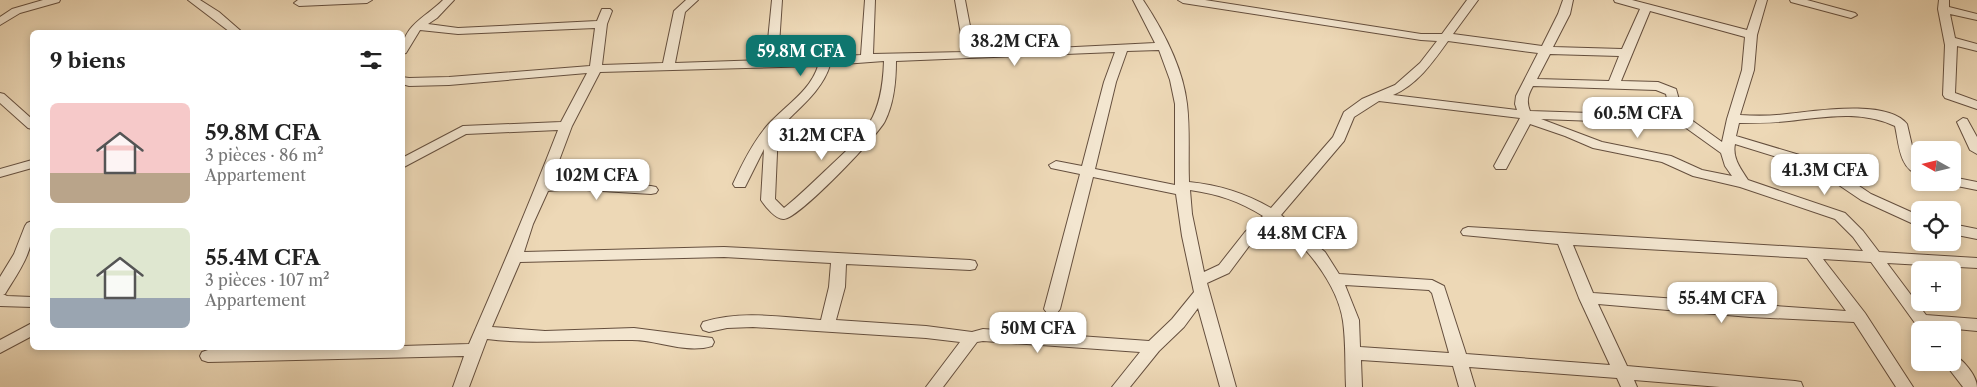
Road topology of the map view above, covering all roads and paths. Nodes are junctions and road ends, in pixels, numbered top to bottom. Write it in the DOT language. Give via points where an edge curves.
graph roads {
  1 [pos="55,0"];
  2 [pos="193,0"];
  3 [pos="367,0"];
  4 [pos="449,0"];
  5 [pos="693,0"];
  6 [pos="777,0"];
  7 [pos="870,0"];
  8 [pos="960,0"];
  9 [pos="1138,0"];
  10 [pos="1183,0"];
  11 [pos="1473,0"];
  12 [pos="1568,0"];
  13 [pos="1619,0"];
  14 [pos="1762,0"];
  15 [pos="1795,0"];
  16 [pos="299,2"];
  17 [pos="1213,2"];
  18 [pos="1944,4"];
  19 [pos="1646,8"];
  20 [pos="16,11"];
  21 [pos="0,12"];
  22 [pos="1852,15"];
  23 [pos="1977,17"];
  24 [pos="0,22"];
  25 [pos="417,26"];
  26 [pos="234,30"];
  27 [pos="1751,35"];
  28 [pos="1443,39"];
  29 [pos="1950,40"];
  30 [pos="405,46"];
  31 [pos="1162,46"];
  32 [pos="1122,48"];
  33 [pos="1977,48"];
  34 [pos="1544,50"];
  35 [pos="1627,53"];
  36 [pos="970,55"];
  37 [pos="890,57"];
  38 [pos="867,58"];
  39 [pos="825,62"];
  40 [pos="772,64"];
  41 [pos="668,66"];
  42 [pos="596,69"];
  43 [pos="405,81"];
  44 [pos="1529,82"];
  45 [pos="1614,83"];
  46 [pos="0,97"];
  47 [pos="1378,97"];
  48 [pos="1977,105"];
  49 [pos="1677,116"];
  50 [pos="1526,117"];
  51 [pos="30,119"];
  52 [pos="1733,119"];
  53 [pos="1963,122"];
  54 [pos="566,126"];
  55 [pos="772,128"];
  56 [pos="1728,145"];
  57 [pos="1977,150"];
  58 [pos="405,162"];
  59 [pos="1911,164"];
  60 [pos="30,165"];
  61 [pos="1056,165"];
  62 [pos="1501,166"];
  63 [pos="1088,172"];
  64 [pos="0,173"];
  65 [pos="1743,183"];
  66 [pos="1961,183"];
  67 [pos="740,184"];
  68 [pos="1977,186"];
  69 [pos="542,187"];
  70 [pos="1182,188"];
  71 [pos="651,190"];
  72 [pos="1272,216"];
  73 [pos="1911,218"];
  74 [pos="30,231"];
  75 [pos="1961,231"];
  76 [pos="1468,232"];
  77 [pos="1977,234"];
  78 [pos="1564,240"];
  79 [pos="1810,252"];
  80 [pos="515,256"];
  81 [pos="1874,256"];
  82 [pos="839,257"];
  83 [pos="1977,263"];
  84 [pos="970,265"];
  85 [pos="1334,278"];
  86 [pos="1200,287"];
  87 [pos="0,290"];
  88 [pos="1587,298"];
  89 [pos="0,299"];
  90 [pos="30,302"];
  91 [pos="1052,309"];
  92 [pos="1859,316"];
  93 [pos="1922,321"];
  94 [pos="827,325"];
  95 [pos="1961,325"];
  96 [pos="1977,325"];
  97 [pos="30,330"];
  98 [pos="482,332"];
  99 [pos="972,338"];
  100 [pos="0,346"];
  101 [pos="1152,347"];
  102 [pos="474,350"];
  103 [pos="1353,353"];
  104 [pos="208,356"];
  105 [pos="1459,359"];
  106 [pos="1960,371"];
  107 [pos="1625,380"];
  108 [pos="1724,384"];
  109 [pos="461,387"];
  110 [pos="934,387"];
  111 [pos="1120,387"];
  112 [pos="1228,387"];
  113 [pos="1354,387"];
  114 [pos="1467,387"];
  115 [pos="1795,387"];
  116 [pos="1905,387"];
  117 [pos="1973,387"];
  1 -- 20 [label="street"];
  2 -- 26 [label="street"];
  3 -- 16 [label="street"];
  4 -- 25 [label="street"];
  5 -- 41 [label="street" via="680,11"];
  6 -- 40 [label="street"];
  7 -- 38 [label="street"];
  8 -- 36 [label="street"];
  9 -- 31 [label="street"];
  10 -- 17 [label="street"];
  11 -- 28 [label="street"];
  12 -- 34 [label="street"];
  13 -- 19 [label="street"];
  14 -- 27 [label="street"];
  15 -- 22 [label="street"];
  17 -- 28 [label="street"];
  18 -- 23 [label="street"];
  18 -- 29 [label="street"];
  19 -- 27 [label="street"];
  19 -- 35 [label="street"];
  20 -- 21 [label="street"];
  20 -- 24 [label="street"];
  25 -- 30 [label="street"];
  25 -- 42 [label="street" via="458,31 604,18"];
  27 -- 52 [label="street" via="1748,70"];
  28 -- 34 [label="street" via="1476,40"];
  28 -- 47 [label="street" via="1412,78"];
  29 -- 33 [label="street"];
  29 -- 48 [label="street" via="1949,95"];
  31 -- 32 [label="street"];
  31 -- 70 [label="street" via="1181,102"];
  32 -- 36 [label="street"];
  32 -- 63 [label="street" via="1110,82"];
  34 -- 35 [label="street"];
  34 -- 44 [label="street"];
  35 -- 45 [label="street"];
  36 -- 37 [label="street"];
  37 -- 38 [label="street"];
  37 -- 55 [label="street" via="882,111 876,124 804,200 783,216 768,200"];
  38 -- 39 [label="street"];
  39 -- 40 [label="street"];
  39 -- 55 [label="street" via="822,73"];
  40 -- 41 [label="street"];
  41 -- 42 [label="street"];
  42 -- 43 [label="street" via="449,81"];
  42 -- 54 [label="street"];
  44 -- 45 [label="street"];
  44 -- 50 [label="street" via="1521,104"];
  45 -- 49 [label="street" via="1667,88 1672,92"];
  46 -- 51 [label="street"];
  47 -- 50 [label="street"];
  47 -- 72 [label="street" via="1348,115 1339,138"];
  49 -- 50 [label="street" via="1641,119"];
  49 -- 56 [label="street"];
  50 -- 62 [label="street"];
  50 -- 65 [label="street" via="1598,146 1666,159 1698,173"];
  52 -- 56 [label="street"];
  52 -- 59 [label="street" via="1859,113 1892,118 1901,124"];
  53 -- 57 [label="street"];
  54 -- 58 [label="street" via="463,130"];
  54 -- 69 [label="street"];
  55 -- 67 [label="street" via="751,159"];
  56 -- 65 [label="street" via="1732,166"];
  56 -- 73 [label="street" via="1808,162 1866,197"];
  60 -- 64 [label="street"];
  61 -- 63 [label="street"];
  63 -- 70 [label="street"];
  63 -- 91 [label="street"];
  65 -- 81 [label="street" via="1840,216"];
  66 -- 68 [label="street"];
  69 -- 71 [label="street" via="570,185"];
  69 -- 80 [label="street"];
  70 -- 72 [label="street" via="1206,188 1246,200"];
  70 -- 86 [label="street"];
  72 -- 85 [label="street" via="1303,239 1320,256"];
  72 -- 86 [label="street" via="1250,235 1224,269"];
  74 -- 87 [label="street"];
  75 -- 77 [label="street"];
  76 -- 78 [label="street"];
  78 -- 79 [label="street"];
  78 -- 88 [label="street"];
  79 -- 81 [label="street"];
  79 -- 92 [label="street"];
  80 -- 82 [label="street" via="724,252"];
  80 -- 98 [label="street"];
  81 -- 83 [label="street"];
  81 -- 93 [label="street"];
  82 -- 84 [label="street"];
  82 -- 94 [label="street" via="837,287"];
  85 -- 103 [label="street" via="1352,320"];
  85 -- 105 [label="street" via="1432,284 1439,290"];
  86 -- 101 [label="street" via="1178,323"];
  86 -- 112 [label="street"];
  88 -- 92 [label="street"];
  88 -- 107 [label="street"];
  89 -- 90 [label="street" via="4,302"];
  92 -- 116 [label="street"];
  94 -- 98 [label="street" via="727,322 688,342 634,334 545,338"];
  94 -- 99 [label="street"];
  95 -- 96 [label="street"];
  97 -- 100 [label="street"];
  98 -- 102 [label="street"];
  99 -- 101 [label="street" via="982,335"];
  99 -- 110 [label="street"];
  101 -- 111 [label="street"];
  102 -- 104 [label="street"];
  102 -- 109 [label="street"];
  103 -- 105 [label="street"];
  103 -- 113 [label="street"];
  105 -- 107 [label="street"];
  105 -- 114 [label="street"];
  106 -- 117 [label="street"];
  107 -- 108 [label="street"];
  108 -- 115 [label="street"];
}
